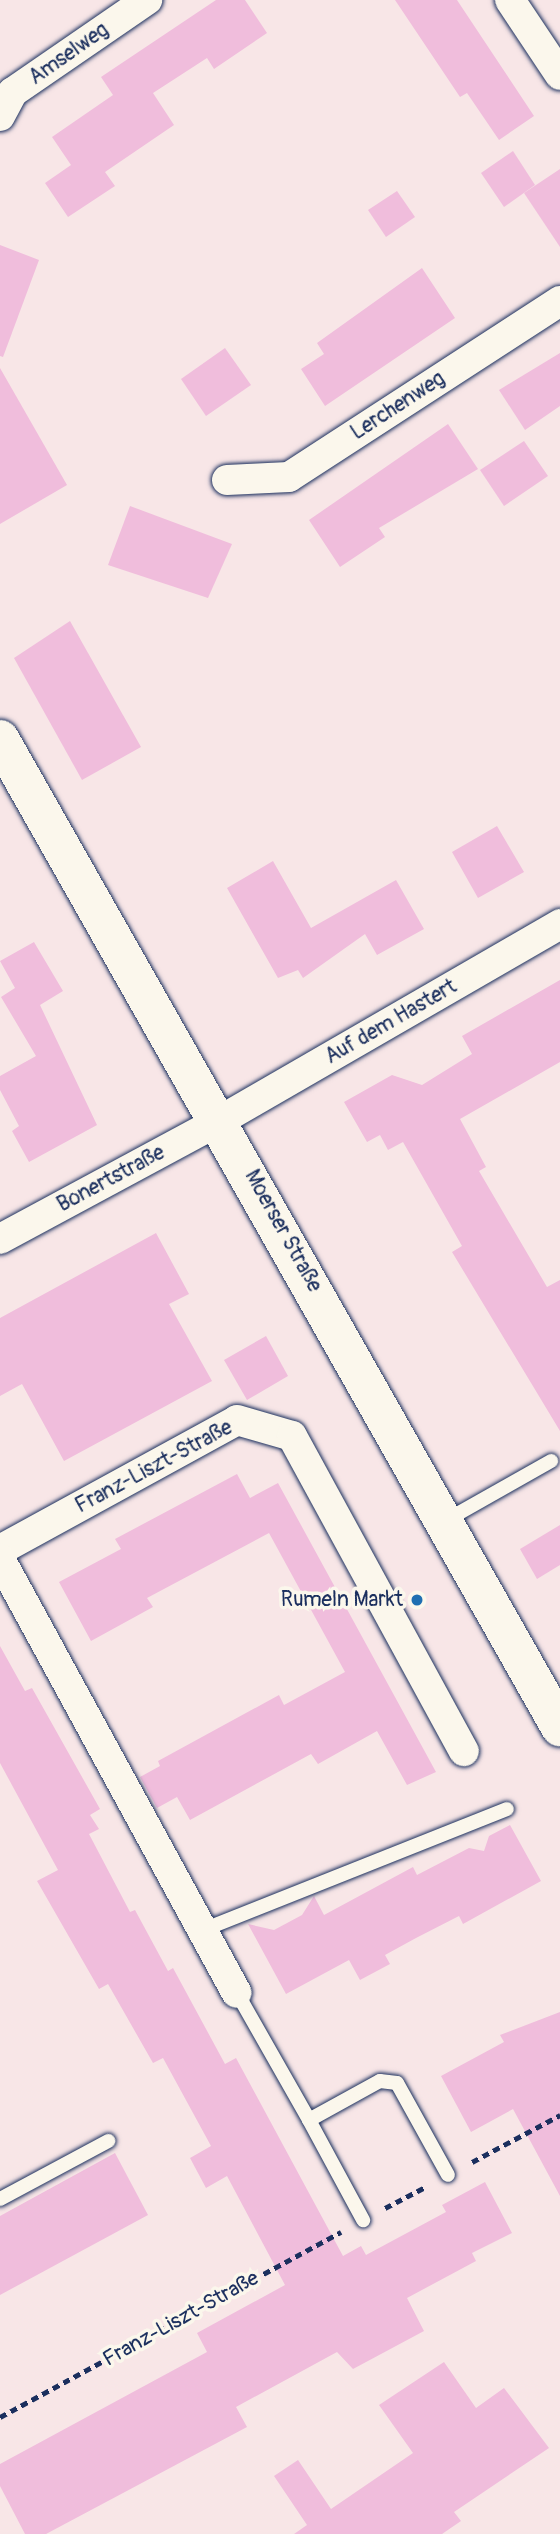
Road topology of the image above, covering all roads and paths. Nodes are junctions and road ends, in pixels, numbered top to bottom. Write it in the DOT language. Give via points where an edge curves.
graph roads {
  1 [pos="147,0"];
  2 [pos="510,0"];
  3 [pos="560,75"];
  4 [pos="0,116"];
  5 [pos="560,301"];
  6 [pos="226,480"];
  7 [pos="0,739"];
  8 [pos="560,924"];
  9 [pos="221,1120"];
  10 [pos="0,1239"];
  11 [pos="551,1461"];
  12 [pos="445,1521"];
  13 [pos="0,1550"];
  14 [pos="0,1559"];
  15 [pos="560,1727"];
  16 [pos="464,1751"];
  17 [pos="508,1809"];
  18 [pos="203,1930"];
  19 [pos="237,1993"];
  20 [pos="309,2120"];
  21 [pos="108,2141"];
  22 [pos="448,2175"];
  23 [pos="0,2199"];
  24 [pos="363,2220"];
  25 [pos="0,2417"];
  1 -- 4 [label="street, Amselweg" via="13,92"];
  2 -- 3 [label="street"];
  5 -- 6 [label="street, Lerchenweg" via="289,477"];
  7 -- 9 [label="main road, Moerser Straße"];
  8 -- 9 [label="street, Auf dem Hastert"];
  9 -- 10 [label="street, Bonertstraße"];
  9 -- 12 [label="main road, Moerser Straße"];
  11 -- 12 [label="lane"];
  12 -- 15 [label="main road, Moerser Straße"];
  13 -- 16 [label="street, Franz-Liszt-Straße" via="237,1420 292,1436"];
  14 -- 18 [label="street"];
  17 -- 18 [label="lane"];
  18 -- 19 [label="street"];
  19 -- 20 [label="lane"];
  20 -- 22 [label="lane" via="380,2081 397,2083"];
  20 -- 24 [label="lane"];
  21 -- 23 [label="lane"];
  24 -- 25 [label="path, Franz-Liszt-Straße"];
}
